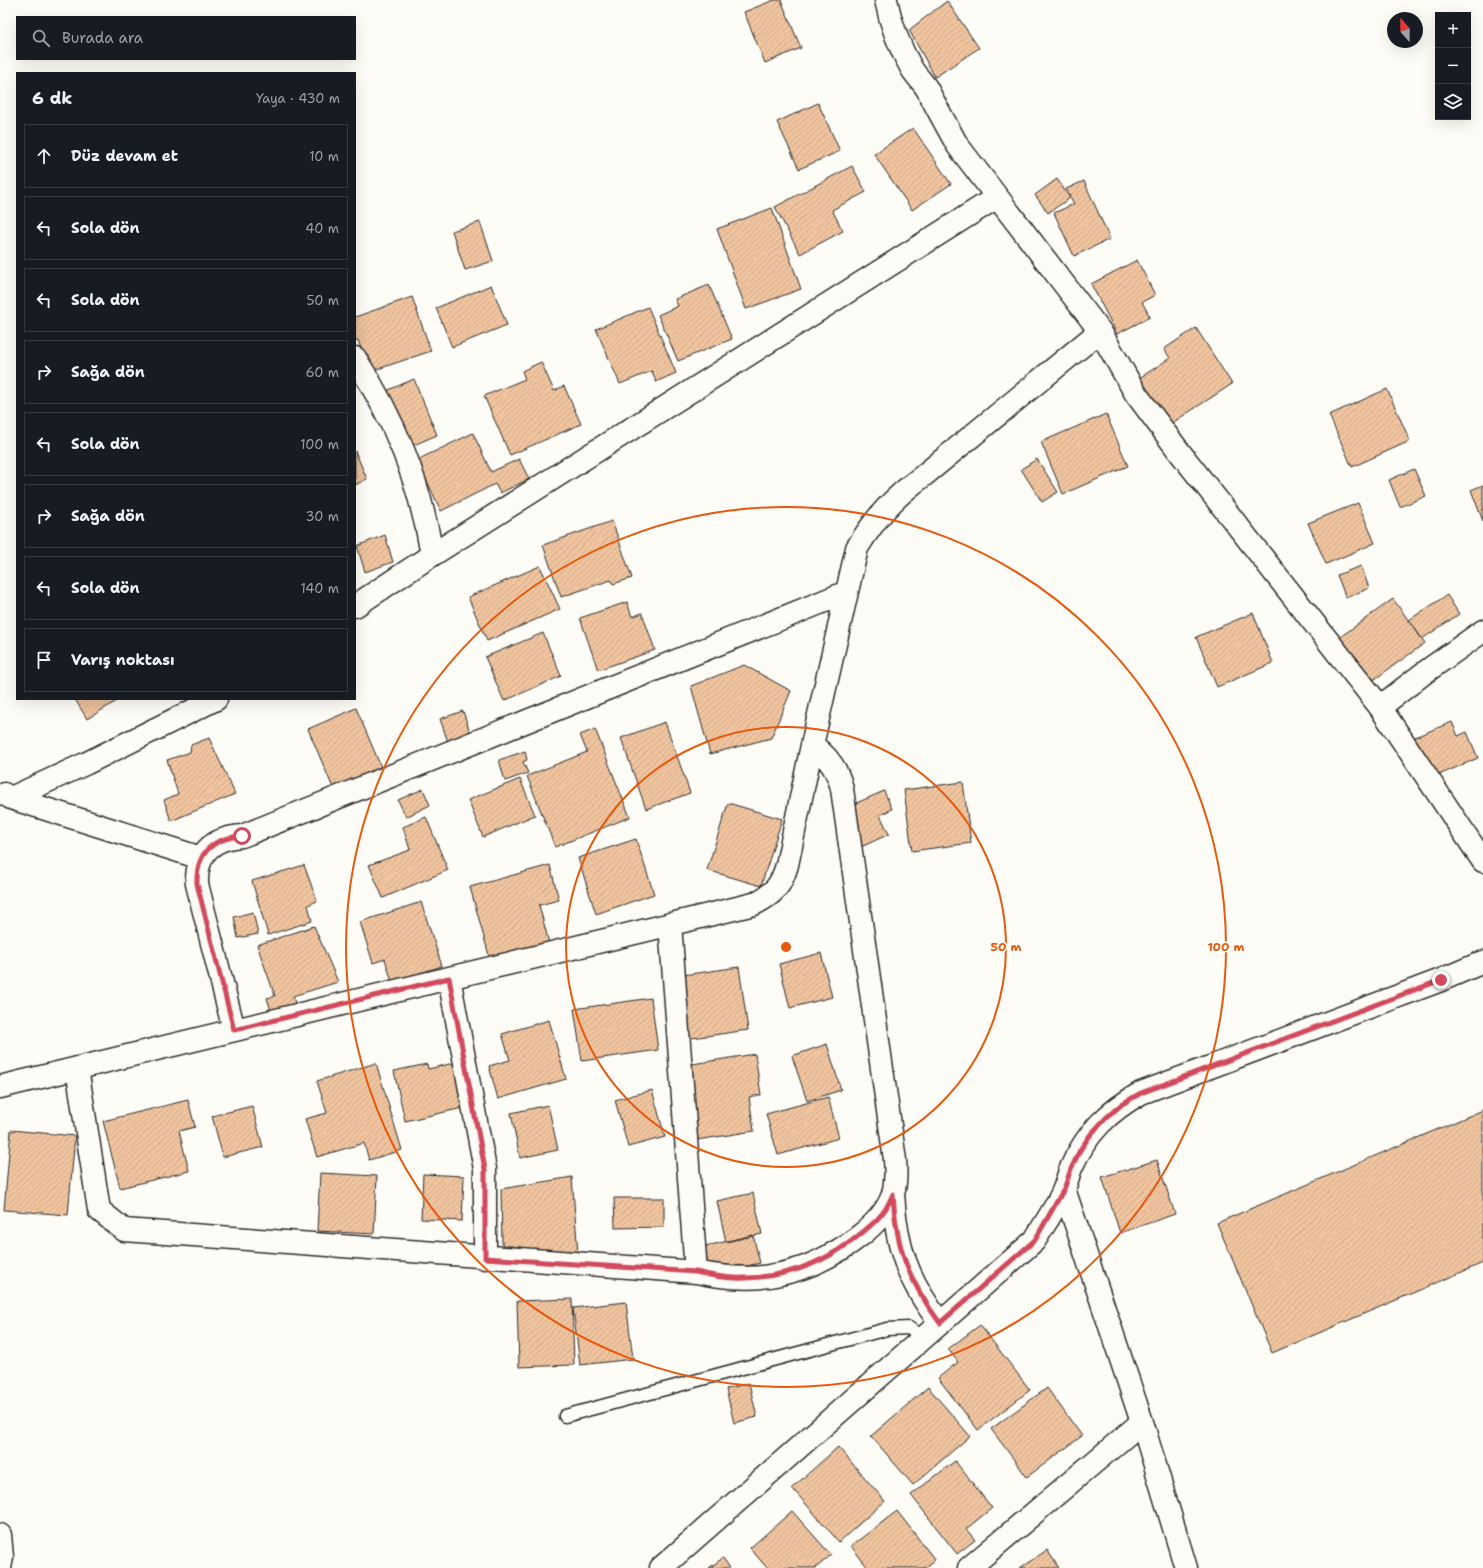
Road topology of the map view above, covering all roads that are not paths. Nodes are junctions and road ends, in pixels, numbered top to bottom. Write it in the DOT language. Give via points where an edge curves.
graph roads {
  1 [pos="886,0"];
  2 [pos="997,197"];
  3 [pos="1100,331"];
  4 [pos="356,360"];
  5 [pos="432,554"];
  6 [pos="847,592"];
  7 [pos="356,605"];
  8 [pos="1483,631"];
  9 [pos="214,700"];
  10 [pos="1380,707"];
  11 [pos="812,745"];
  12 [pos="6,795"];
  13 [pos="201,858"];
  14 [pos="1483,861"];
  15 [pos="670,924"];
  16 [pos="1483,962"];
  17 [pos="449,978"];
  18 [pos="234,1030"];
  19 [pos="77,1068"];
  20 [pos="0,1087"];
  21 [pos="1064,1189"];
  22 [pos="893,1194"];
  23 [pos="485,1258"];
  24 [pos="696,1272"];
  25 [pos="940,1323"];
  26 [pos="922,1338"];
  27 [pos="565,1416"];
  28 [pos="1142,1422"];
  29 [pos="0,1535"];
  30 [pos="0,1568"];
  31 [pos="661,1568"];
  32 [pos="969,1568"];
  33 [pos="1186,1568"];
  1 -- 2 [label="street" via="893,29 913,71 926,88 958,146"];
  2 -- 3 [label="street"];
  2 -- 5 [label="street"];
  3 -- 6 [label="street" via="886,507 870,526 857,548"];
  3 -- 10 [label="street" via="1136,394"];
  4 -- 5 [label="street" via="391,419 408,458 421,499"];
  5 -- 7 [label="street"];
  6 -- 11 [label="street"];
  6 -- 13 [label="street" via="242,836 218,840"];
  8 -- 10 [label="street"];
  9 -- 12 [label="street" via="87,763"];
  10 -- 14 [label="street"];
  11 -- 15 [label="street" via="787,865 776,890 754,904"];
  11 -- 22 [label="street" via="829,760 840,779 842,789 895,1160 896,1178"];
  12 -- 13 [label="street"];
  13 -- 18 [label="street" via="197,884"];
  15 -- 17 [label="street"];
  15 -- 24 [label="street"];
  16 -- 21 [label="street" via="1141,1093 1122,1104 1091,1134 1080,1150"];
  17 -- 18 [label="street"];
  17 -- 23 [label="street" via="485,1169"];
  18 -- 19 [label="street"];
  19 -- 20 [label="street"];
  19 -- 23 [label="street" via="99,1210 124,1230"];
  21 -- 25 [label="street" via="1035,1240"];
  21 -- 28 [label="street"];
  22 -- 24 [label="street" via="885,1210 853,1241 814,1263 760,1277 720,1277"];
  22 -- 25 [label="street" via="894,1217 904,1261 925,1303"];
  23 -- 24 [label="street"];
  25 -- 26 [label="street"];
  26 -- 27 [label="lane" via="909,1328 887,1329"];
  26 -- 31 [label="street"];
  28 -- 32 [label="street"];
  28 -- 33 [label="street"];
  29 -- 30 [label="street"];
}
